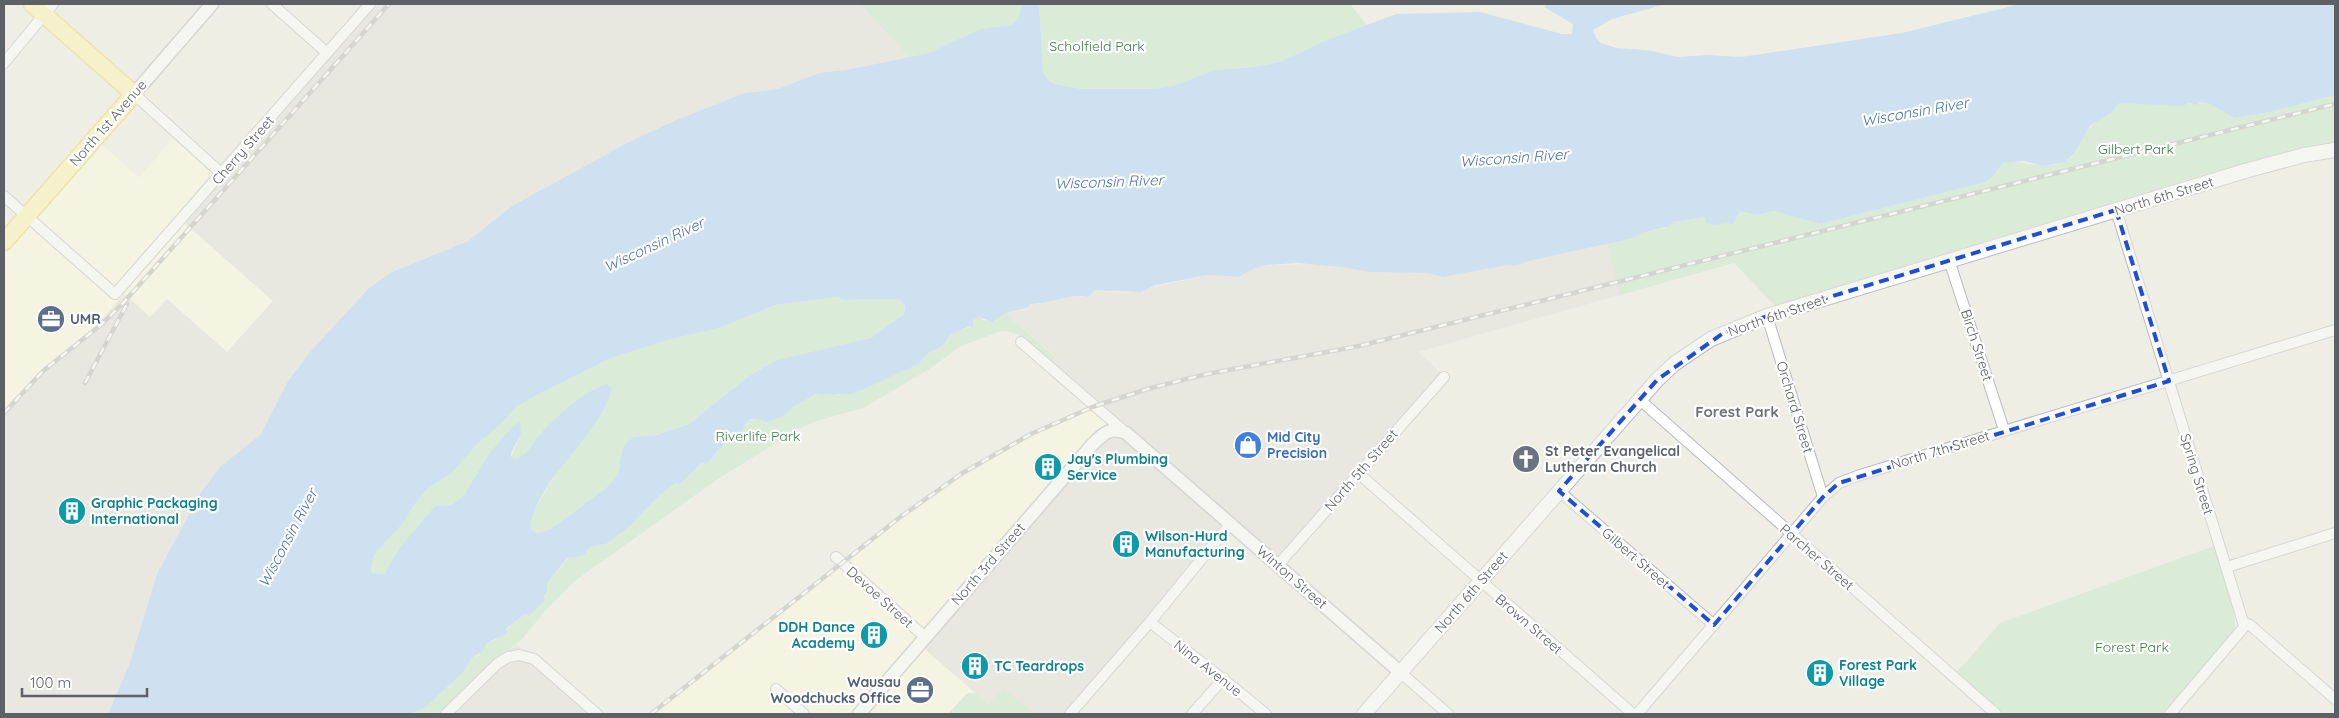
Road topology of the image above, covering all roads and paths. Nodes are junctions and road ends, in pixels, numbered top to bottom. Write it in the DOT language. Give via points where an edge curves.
graph roads {
  1 [pos="212,4"];
  2 [pos="272,4"];
  3 [pos="370,4"];
  4 [pos="43,7"];
  5 [pos="327,53"];
  6 [pos="4,63"];
  7 [pos="134,94"];
  8 [pos="2335,150"];
  9 [pos="222,174"];
  10 [pos="4,196"];
  11 [pos="2116,210"];
  12 [pos="27,216"];
  13 [pos="4,242"];
  14 [pos="1949,260"];
  15 [pos="1767,316"];
  16 [pos="2335,330"];
  17 [pos="1021,342"];
  18 [pos="1444,377"];
  19 [pos="2169,381"];
  20 [pos="1639,399"];
  21 [pos="2004,430"];
  22 [pos="1126,433"];
  23 [pos="1358,473"];
  24 [pos="1559,491"];
  25 [pos="1823,497"];
  26 [pos="1231,523"];
  27 [pos="2335,533"];
  28 [pos="1792,534"];
  29 [pos="836,557"];
  30 [pos="1278,565"];
  31 [pos="2227,567"];
  32 [pos="1480,582"];
  33 [pos="1150,622"];
  34 [pos="2243,622"];
  35 [pos="1714,625"];
  36 [pos="925,637"];
  37 [pos="1400,672"];
  38 [pos="1224,678"];
  39 [pos="776,689"];
  40 [pos="2335,699"];
  41 [pos="446,714"];
  42 [pos="597,714"];
  43 [pos="804,714"];
  44 [pos="859,714"];
  45 [pos="1070,714"];
  46 [pos="1192,714"];
  47 [pos="1266,714"];
  48 [pos="1364,714"];
  49 [pos="1448,714"];
  50 [pos="1633,714"];
  51 [pos="1637,714"];
  52 [pos="1996,714"];
  53 [pos="2170,714"];
  1 -- 7 [label="street, North 1st Avenue"];
  2 -- 5 [label="street"];
  3 -- 5 [label="street, Cherry Street"];
  4 -- 6 [label="street"];
  4 -- 7 [label="main road"];
  5 -- 9 [label="street, Cherry Street"];
  7 -- 9 [label="street"];
  7 -- 12 [label="main road, North 1st Avenue"];
  8 -- 11 [label="main road, North 6th Street" via="2273,163"];
  9 -- 12 [label="street, Cherry Street" via="115,294"];
  10 -- 12 [label="street"];
  11 -- 14 [label="main road, North 6th Street"];
  11 -- 19 [label="street, Spring Street"];
  12 -- 13 [label="main road, North 1st Avenue"];
  14 -- 15 [label="main road, North 6th Street"];
  14 -- 21 [label="street, Birch Street"];
  15 -- 20 [label="main road, North 6th Street" via="1693,350 1656,380"];
  15 -- 25 [label="street, Orchard Street"];
  16 -- 19 [label="street, North 7th Street"];
  17 -- 22 [label="street, Winton Street"];
  18 -- 23 [label="street, North 5th Street"];
  19 -- 21 [label="street, North 7th Street"];
  19 -- 31 [label="street, Spring Street"];
  20 -- 24 [label="main road, North 6th Street"];
  20 -- 28 [label="street, Parcher Street"];
  21 -- 25 [label="street, North 7th Street" via="1850,478"];
  22 -- 26 [label="street, Winton Street"];
  22 -- 36 [label="street, North 3rd Street" via="1111,430 1101,436"];
  23 -- 30 [label="street, North 5th Street"];
  23 -- 32 [label="street, Brown Street"];
  24 -- 32 [label="main road, North 6th Street"];
  24 -- 35 [label="street, Gilbert Street"];
  25 -- 28 [label="street, North 7th Street"];
  26 -- 30 [label="street, Winton Street"];
  26 -- 33 [label="street"];
  27 -- 31 [label="street"];
  28 -- 35 [label="street, North 7th Street"];
  28 -- 52 [label="street, Parcher Street"];
  29 -- 36 [label="street, Devoe Street"];
  30 -- 37 [label="street, Winton Street"];
  31 -- 34 [label="street, Spring Street"];
  32 -- 37 [label="main road, North 6th Street"];
  32 -- 50 [label="street, Brown Street"];
  33 -- 38 [label="street, Nina Avenue"];
  33 -- 45 [label="street"];
  34 -- 40 [label="street"];
  34 -- 53 [label="street" via="2244,627 2232,643"];
  35 -- 51 [label="street, North 7th Street"];
  36 -- 44 [label="street, North 3rd Street"];
  37 -- 48 [label="main road, North 6th Street"];
  37 -- 49 [label="street, Winton Street"];
  38 -- 46 [label="street"];
  38 -- 47 [label="street, Nina Avenue"];
  39 -- 43 [label="street"];
  41 -- 42 [label="street" via="497,664 516,655 534,659"];
}
